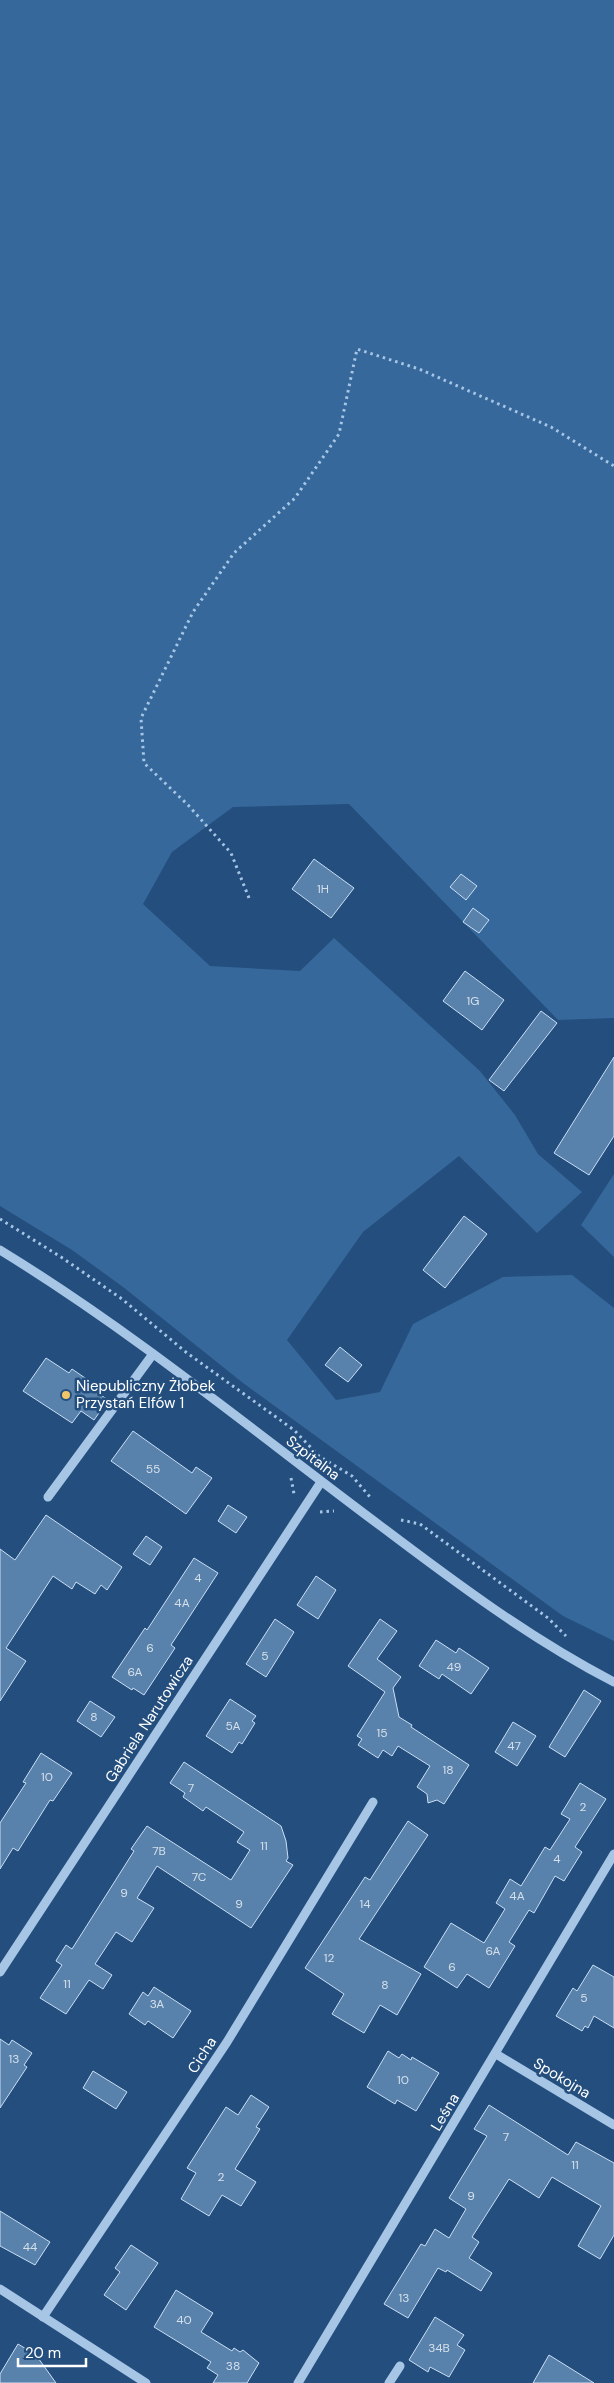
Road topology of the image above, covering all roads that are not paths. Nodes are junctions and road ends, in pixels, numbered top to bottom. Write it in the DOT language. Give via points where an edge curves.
graph roads {
  1 [pos="0,1250"];
  2 [pos="153,1354"];
  3 [pos="321,1482"];
  4 [pos="48,1498"];
  5 [pos="614,1682"];
  6 [pos="373,1802"];
  7 [pos="614,1854"];
  8 [pos="0,1972"];
  9 [pos="496,2054"];
  10 [pos="614,2125"];
  11 [pos="0,2289"];
  12 [pos="43,2317"];
  13 [pos="400,2366"];
  14 [pos="146,2383"];
  15 [pos="298,2383"];
  16 [pos="389,2383"];
  1 -- 2 [label="street, Szpitalna" via="87,1306"];
  2 -- 3 [label="street, Szpitalna"];
  2 -- 4 [label="street"];
  3 -- 5 [label="street, Szpitalna" via="510,1620"];
  3 -- 8 [label="street, Gabriela Narutowicza"];
  6 -- 12 [label="street, Cicha" via="227,2042"];
  7 -- 9 [label="street, Leśna"];
  9 -- 10 [label="street, Spokojna"];
  9 -- 15 [label="street, Leśna"];
  11 -- 12 [label="street"];
  12 -- 14 [label="street"];
  13 -- 16 [label="street"];
}
